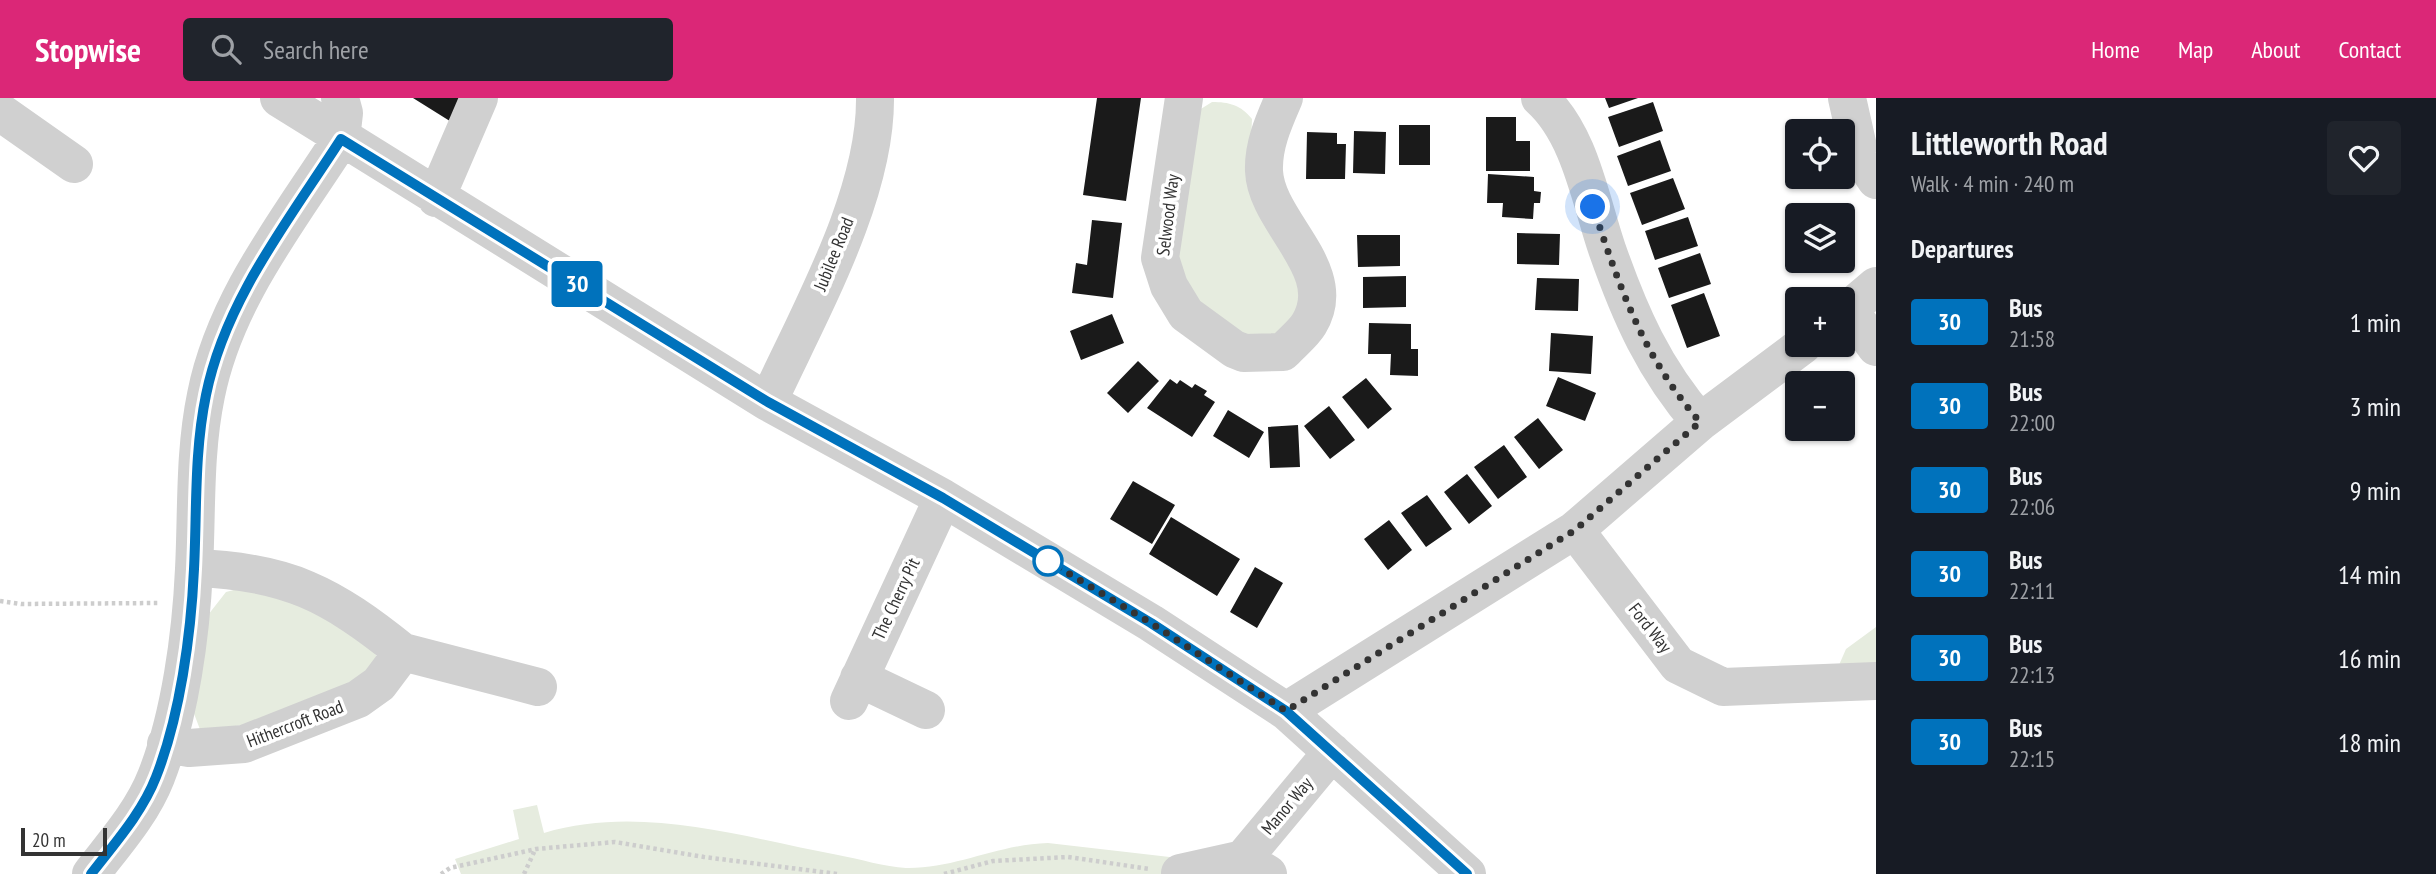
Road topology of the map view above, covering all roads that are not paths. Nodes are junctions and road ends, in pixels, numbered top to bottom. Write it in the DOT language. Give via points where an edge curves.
graph roads {
  1 [pos="279,98"];
  2 [pos="340,98"];
  3 [pos="479,98"];
  4 [pos="875,98"];
  5 [pos="1184,98"];
  6 [pos="1284,98"];
  7 [pos="1540,98"];
  8 [pos="1847,98"];
  9 [pos="0,112"];
  10 [pos="341,139"];
  11 [pos="74,164"];
  12 [pos="1876,180"];
  13 [pos="436,198"];
  14 [pos="1856,304"];
  15 [pos="1876,347"];
  16 [pos="1787,357"];
  17 [pos="768,402"];
  18 [pos="1700,422"];
  19 [pos="943,498"];
  20 [pos="1575,530"];
  21 [pos="193,586"];
  22 [pos="402,652"];
  23 [pos="1876,681"];
  24 [pos="538,687"];
  25 [pos="926,710"];
  26 [pos="1286,711"];
  27 [pos="166,744"];
  28 [pos="1332,752"];
  29 [pos="1256,867"];
  30 [pos="1180,873"];
  31 [pos="91,874"];
  32 [pos="1467,874"];
  1 -- 10 [label="street"];
  2 -- 10 [label="street" via="344,113"];
  3 -- 13 [label="street"];
  4 -- 17 [label="street, Jubilee Road" via="875,127 864,178"];
  5 -- 6 [label="street, Selwood Way" via="1160,258 1169,286 1186,314 1244,353 1283,352 1309,324 1317,300 1314,272 1272,204 1264,171 1268,138"];
  7 -- 18 [label="street" via="1554,111 1570,141 1644,344 1671,389"];
  8 -- 12 [label="street" via="1860,156"];
  9 -- 11 [label="street"];
  10 -- 13 [label="street"];
  10 -- 21 [label="street" via="247,285 218,352 198,444"];
  13 -- 17 [label="street"];
  14 -- 15 [label="street"];
  16 -- 18 [label="street"];
  17 -- 19 [label="street"];
  18 -- 20 [label="street"];
  19 -- 25 [label="street, The Cherry Pit" via="854,690"];
  19 -- 26 [label="street" via="1151,623"];
  20 -- 23 [label="street, Ford Way" via="1678,665 1723,687"];
  20 -- 26 [label="street"];
  21 -- 22 [label="street" via="241,570 278,577 364,620"];
  21 -- 27 [label="street" via="184,660"];
  22 -- 24 [label="street"];
  22 -- 27 [label="street, Hithercroft Road" via="379,684 358,699 257,739 214,748"];
  26 -- 28 [label="street"];
  27 -- 31 [label="street" via="139,810"];
  28 -- 29 [label="street, Manor Way"];
  28 -- 32 [label="street"];
  29 -- 30 [label="street"];
}
